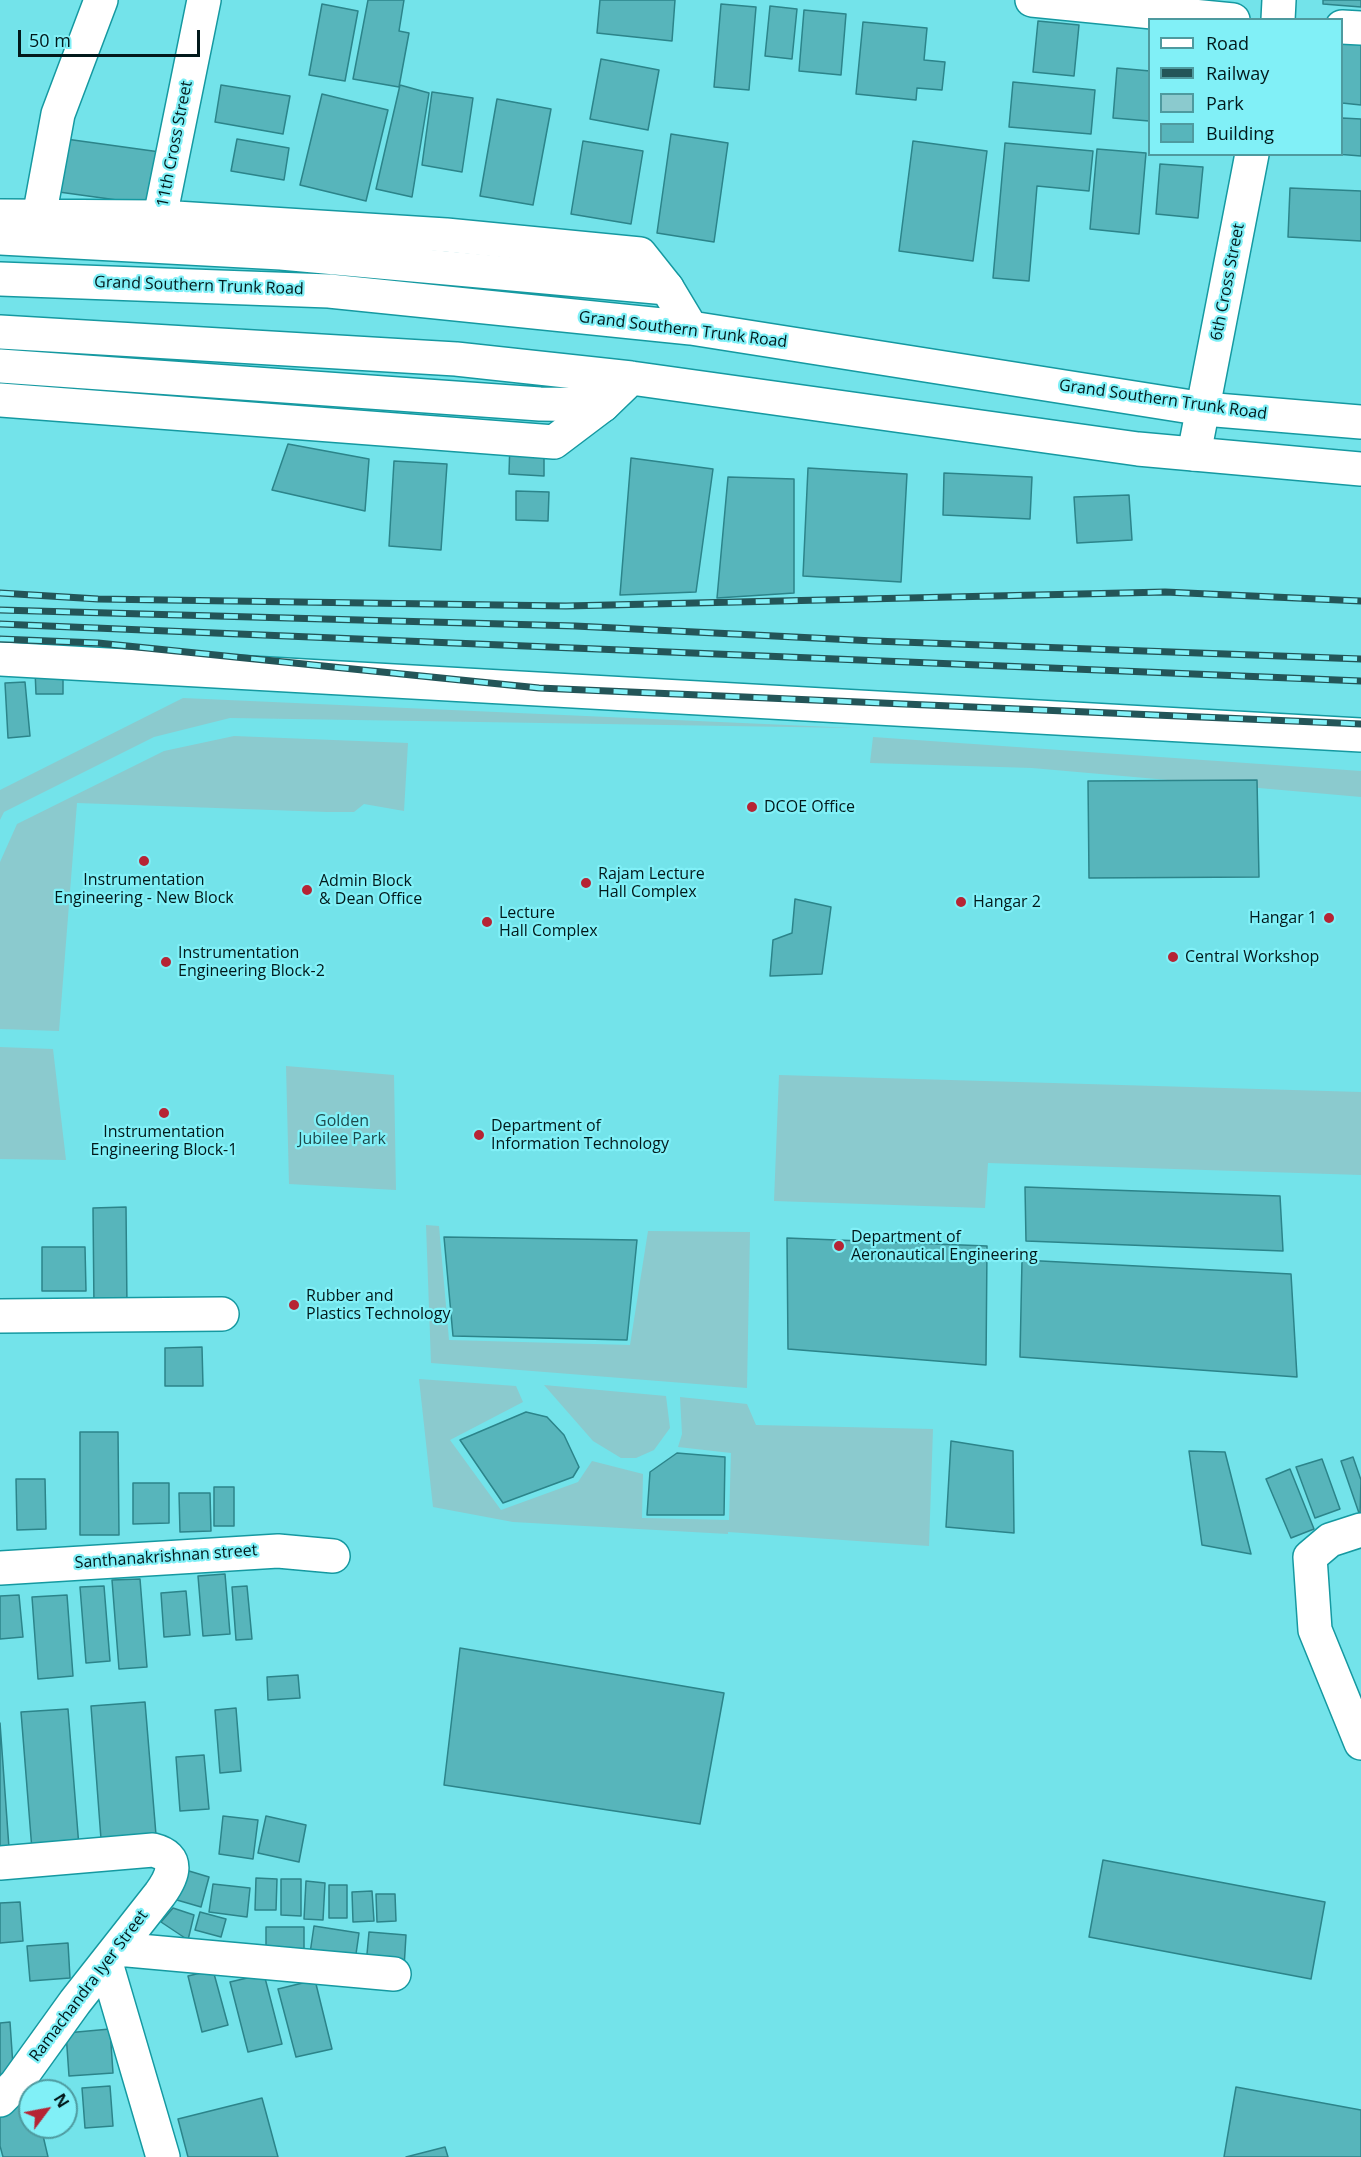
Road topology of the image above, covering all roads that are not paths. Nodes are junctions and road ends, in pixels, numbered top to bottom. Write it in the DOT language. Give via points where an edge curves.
graph roads {
  1 [pos="101,0"];
  2 [pos="204,0"];
  3 [pos="1032,0"];
  4 [pos="1279,0"];
  5 [pos="1213,18"];
  6 [pos="1278,18"];
  7 [pos="1343,27"];
  8 [pos="1361,28"];
  9 [pos="1252,156"];
  10 [pos="0,216"];
  11 [pos="39,217"];
  12 [pos="160,217"];
  13 [pos="0,238"];
  14 [pos="0,279"];
  15 [pos="667,288"];
  16 [pos="692,328"];
  17 [pos="0,333"];
  18 [pos="0,366"];
  19 [pos="631,378"];
  20 [pos="0,400"];
  21 [pos="603,405"];
  22 [pos="1204,409"];
  23 [pos="1361,422"];
  24 [pos="1194,454"];
  25 [pos="1361,469"];
  26 [pos="0,659"];
  27 [pos="1361,735"];
  28 [pos="222,1314"];
  29 [pos="0,1316"];
  30 [pos="1361,1530"];
  31 [pos="333,1556"];
  32 [pos="0,1568"];
  33 [pos="1357,1722"];
  34 [pos="0,1863"];
  35 [pos="112,1956"];
  36 [pos="394,1974"];
  37 [pos="0,2100"];
  38 [pos="164,2157"];
  1 -- 11 [label="street" via="58,114"];
  2 -- 12 [label="street, 11th Cross Street"];
  3 -- 5 [label="street"];
  4 -- 6 [label="street"];
  7 -- 8 [label="street"];
  9 -- 22 [label="street, 6th Cross Street"];
  10 -- 11 [label="street"];
  11 -- 12 [label="street"];
  12 -- 15 [label="street" via="446,235 640,254"];
  13 -- 15 [label="street" via="281,253"];
  14 -- 16 [label="street, Grand Southern Trunk Road" via="329,291"];
  15 -- 16 [label="street"];
  16 -- 22 [label="street, Grand Southern Trunk Road"];
  17 -- 19 [label="street" via="456,359"];
  18 -- 21 [label="street" via="540,404"];
  19 -- 21 [label="street"];
  19 -- 24 [label="street"];
  20 -- 21 [label="street" via="554,442"];
  22 -- 23 [label="street, Grand Southern Trunk Road"];
  22 -- 24 [label="street, 6th Cross Street"];
  24 -- 25 [label="street"];
  26 -- 27 [label="street"];
  28 -- 29 [label="street"];
  30 -- 33 [label="street" via="1330,1540 1310,1557 1315,1630"];
  31 -- 32 [label="street, Santhanakrishnan street" via="278,1551"];
  34 -- 35 [label="street, Ramachandra Iyer Street" via="162,1852 173,1869 164,1888"];
  35 -- 36 [label="street"];
  35 -- 37 [label="street, Ramachandra Iyer Street"];
  35 -- 38 [label="street"];
}
